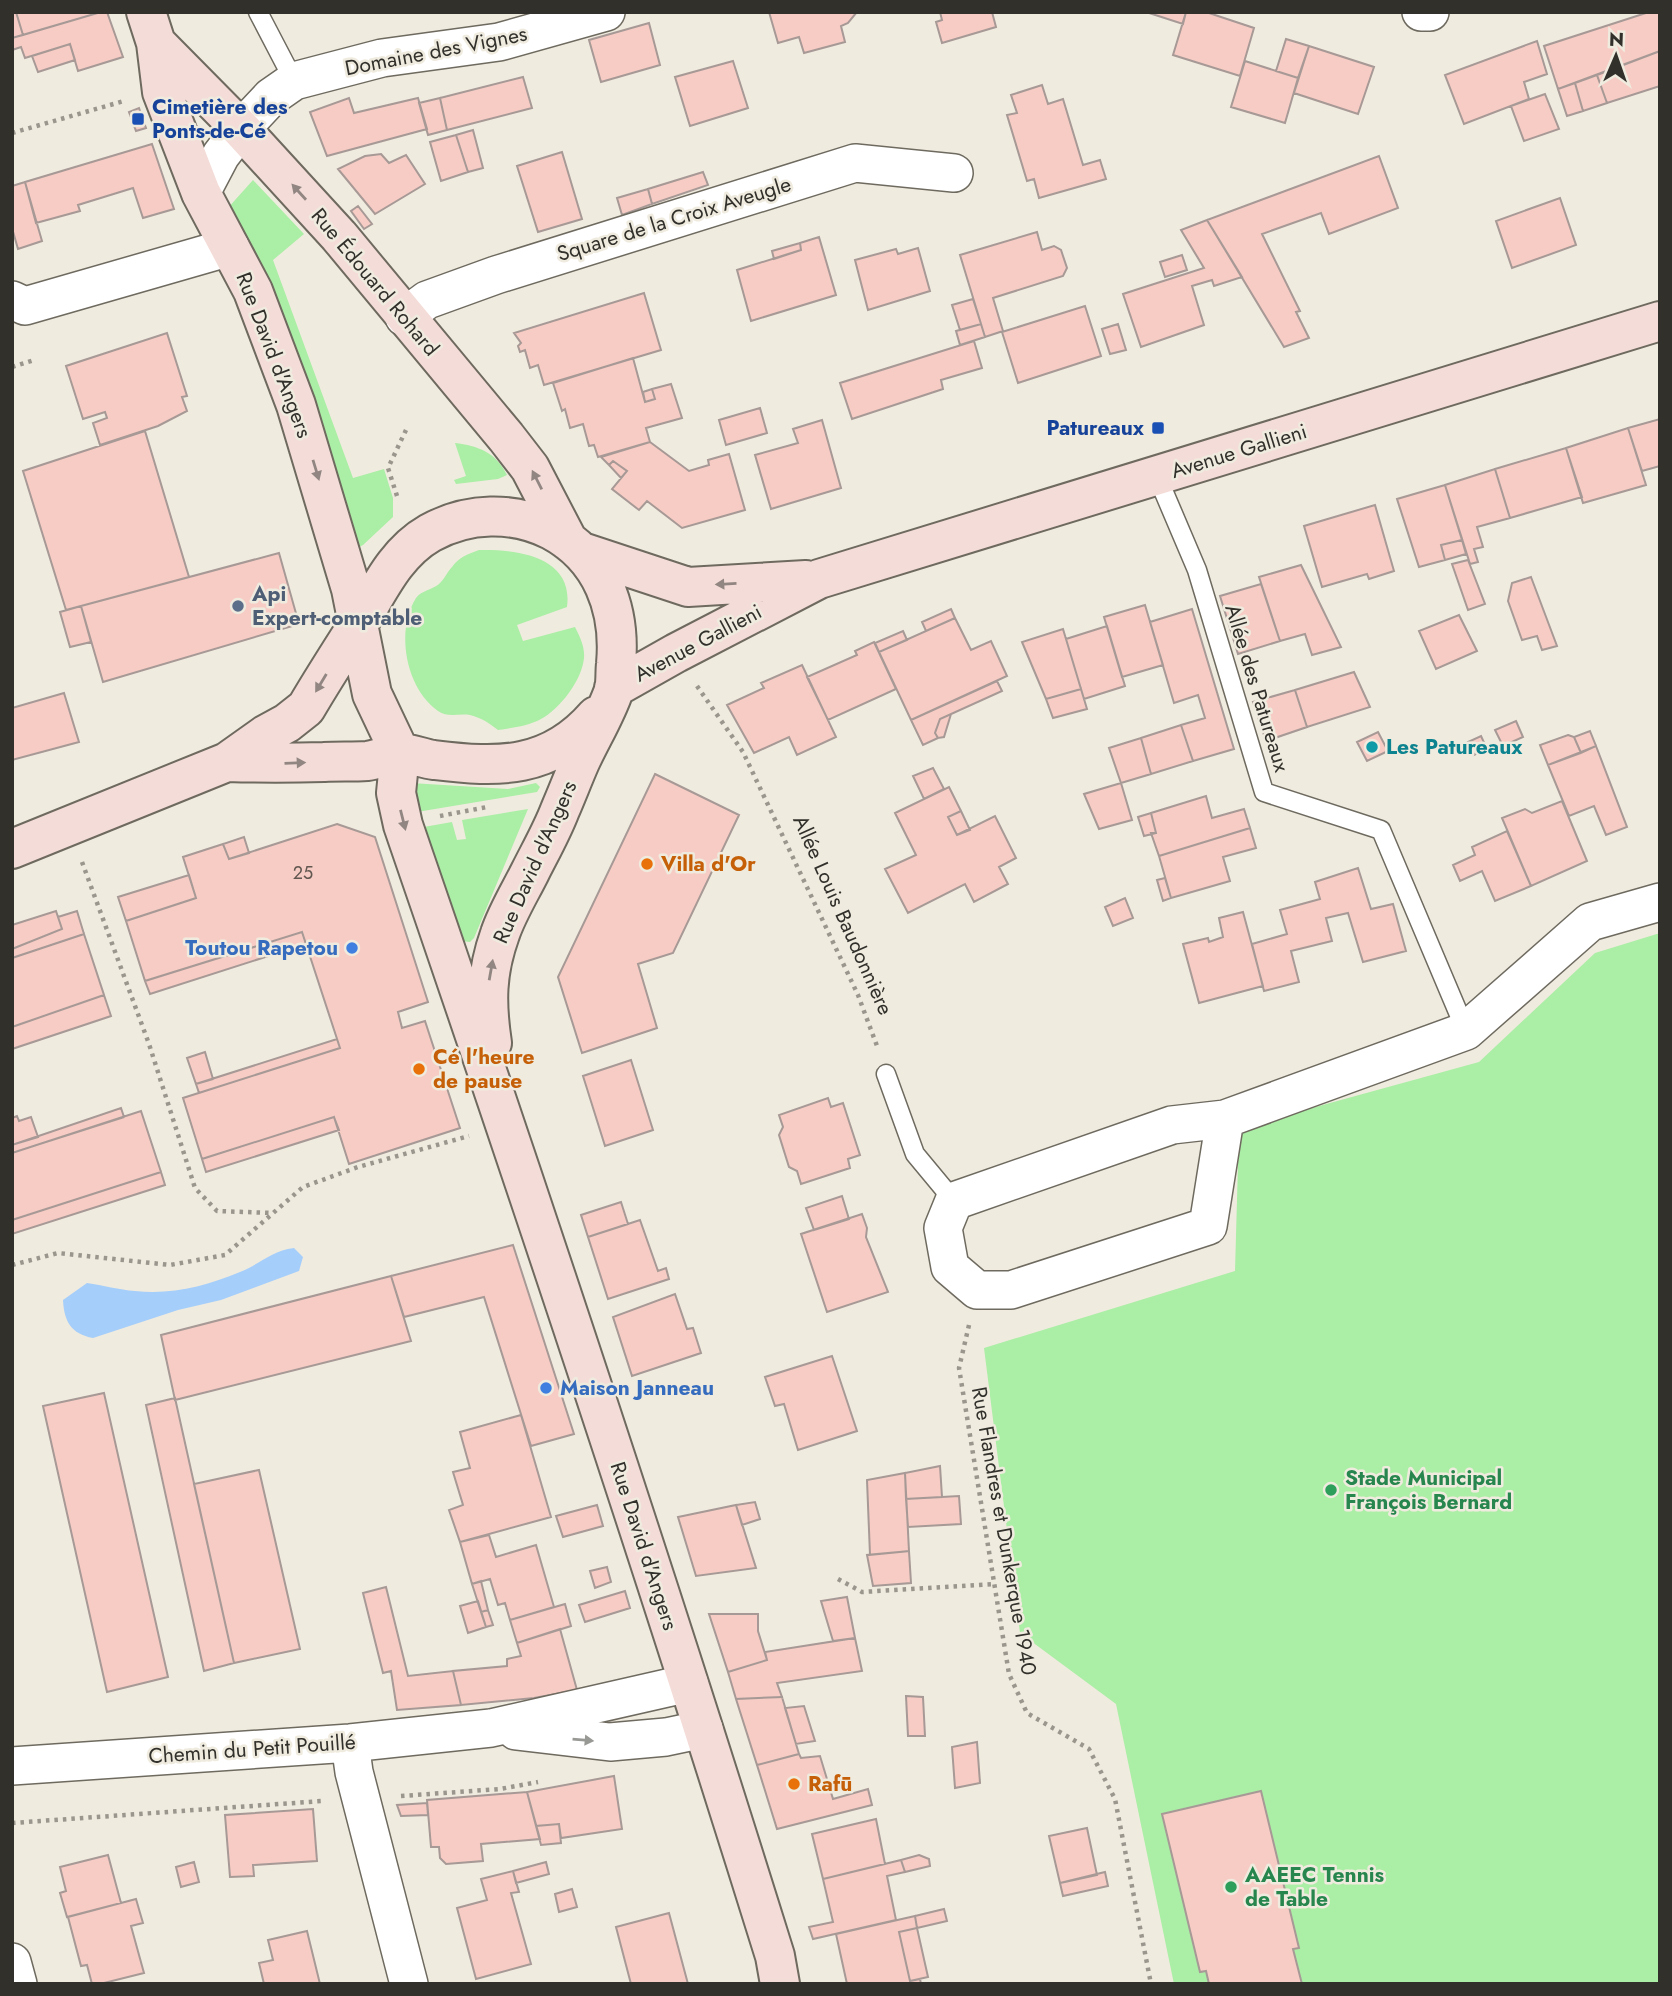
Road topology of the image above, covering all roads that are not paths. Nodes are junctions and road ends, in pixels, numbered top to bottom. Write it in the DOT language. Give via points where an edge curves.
graph roads {
  1 [pos="258,12"];
  2 [pos="606,12"];
  3 [pos="1421,12"];
  4 [pos="1430,12"];
  5 [pos="151,27"];
  6 [pos="294,81"];
  7 [pos="242,129"];
  8 [pos="954,173"];
  9 [pos="201,193"];
  10 [pos="230,247"];
  11 [pos="12,300"];
  12 [pos="404,317"];
  13 [pos="1660,321"];
  14 [pos="1157,476"];
  15 [pos="575,547"];
  16 [pos="819,579"];
  17 [pos="357,626"];
  18 [pos="611,696"];
  19 [pos="400,753"];
  20 [pos="227,762"];
  21 [pos="12,849"];
  22 [pos="1660,902"];
  23 [pos="1466,1031"];
  24 [pos="886,1074"];
  25 [pos="504,1118"];
  26 [pos="1225,1119"];
  27 [pos="954,1201"];
  28 [pos="690,1683"];
  29 [pos="491,1728"];
  30 [pos="704,1729"];
  31 [pos="350,1743"];
  32 [pos="12,1766"];
  33 [pos="12,1962"];
  34 [pos="18,1984"];
  35 [pos="409,1984"];
  36 [pos="780,1984"];
  1 -- 6 [label="lane"];
  2 -- 6 [label="street, Domaine des Vignes" via="499,42 382,58"];
  3 -- 4 [label="street"];
  5 -- 7 [label="main road, Rue Édouard Rohard"];
  5 -- 9 [label="main road, Rue David d'Angers" via="162,92"];
  6 -- 7 [label="street, Domaine des Vignes" via="271,97"];
  7 -- 9 [label="street, Domaine des Vignes" via="221,155"];
  12 -- 7 [label="main road, Rue Édouard Rohard, one-way" via="339,236"];
  8 -- 12 [label="street, Square de la Croix Aveugle" via="855,163 496,275 427,300"];
  9 -- 10 [label="main road, Rue David d'Angers"];
  10 -- 11 [label="street" via="25,306"];
  10 -- 17 [label="main road, Rue David d'Angers, one-way" via="253,291 296,405 351,589"];
  15 -- 12 [label="main road, Rue Édouard Rohard, one-way" via="530,468"];
  13 -- 14 [label="main road, Avenue Gallieni"];
  14 -- 16 [label="main road, Avenue Gallieni"];
  14 -- 23 [label="lane, Allée des Patureaux" via="1198,570 1264,792 1381,830"];
  16 -- 15 [label="main road, Avenue Gallieni, one-way" via="688,587"];
  15 -- 17 [label="main road" via="539,524 505,516 471,518 439,528 398,559"];
  15 -- 18 [label="main road, Rue Édouard Rohard" via="600,576 613,604 618,634"];
  16 -- 18 [label="main road, Avenue Gallieni" via="676,653"];
  17 -- 19 [label="main road, Rue David d'Angers" via="372,694"];
  17 -- 20 [label="main road, one-way" via="306,708"];
  18 -- 19 [label="main road, Avenue Gallieni" via="586,727 560,746 516,764 484,765"];
  25 -- 18 [label="main road, Rue David d'Angers, one-way" via="487,1006 500,932"];
  20 -- 19 [label="main road, one-way" via="368,761"];
  19 -- 25 [label="main road, Rue David d'Angers, one-way" via="396,793 403,825"];
  20 -- 21 [label="main road"];
  22 -- 23 [label="street" via="1590,922"];
  23 -- 26 [label="street"];
  24 -- 27 [label="lane" via="915,1154"];
  25 -- 28 [label="main road, Rue David d'Angers"];
  26 -- 27 [label="street" via="1172,1125"];
  26 -- 27 [label="street" via="1208,1226 1011,1290 977,1290 950,1268 943,1228"];
  28 -- 29 [label="street, Chemin du Petit Pouillé"];
  28 -- 30 [label="main road, Rue David d'Angers"];
  29 -- 30 [label="street, Chemin du Petit Pouillé, one-way" via="610,1742"];
  29 -- 31 [label="street, Chemin du Petit Pouillé"];
  30 -- 36 [label="main road, Rue David d'Angers"];
  31 -- 32 [label="street, Chemin du Petit Pouillé"];
  31 -- 35 [label="street"];
  33 -- 34 [label="street"];
}
